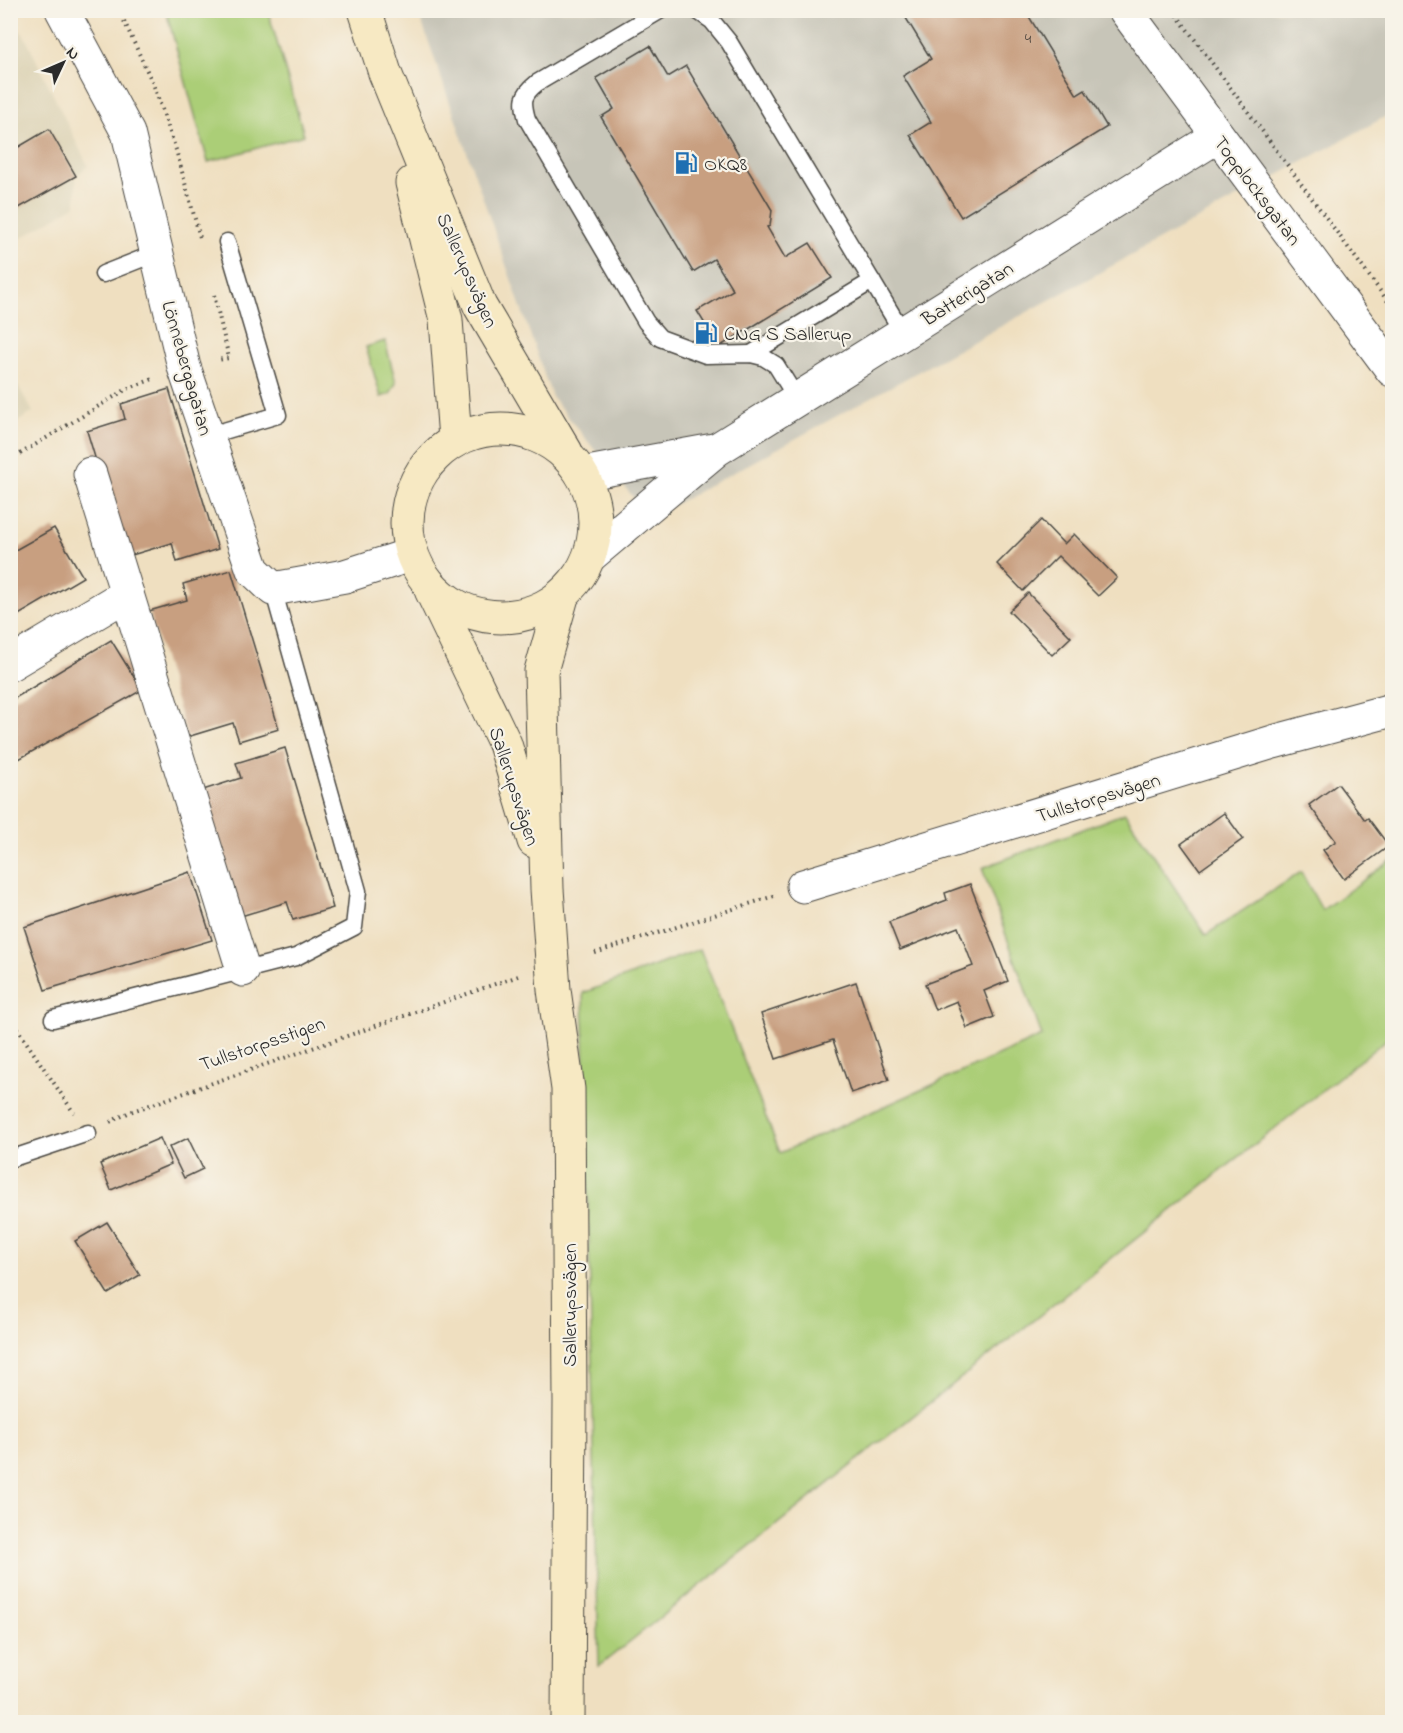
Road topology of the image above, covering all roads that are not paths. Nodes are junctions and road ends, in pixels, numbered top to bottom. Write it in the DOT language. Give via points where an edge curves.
graph roads {
  1 [pos="62,10"];
  2 [pos="365,10"];
  3 [pos="661,10"];
  4 [pos="696,10"];
  5 [pos="1125,10"];
  6 [pos="385,73"];
  7 [pos="1218,136"];
  8 [pos="227,242"];
  9 [pos="156,253"];
  10 [pos="103,274"];
  11 [pos="872,281"];
  12 [pos="903,333"];
  13 [pos="751,354"];
  14 [pos="1392,370"];
  15 [pos="797,399"];
  16 [pos="207,436"];
  17 [pos="455,439"];
  18 [pos="716,450"];
  19 [pos="575,466"];
  20 [pos="90,474"];
  21 [pos="410,555"];
  22 [pos="591,555"];
  23 [pos="430,588"];
  24 [pos="273,590"];
  25 [pos="127,594"];
  26 [pos="562,597"];
  27 [pos="10,664"];
  28 [pos="1392,710"];
  29 [pos="803,886"];
  30 [pos="547,889"];
  31 [pos="243,970"];
  32 [pos="53,1019"];
  33 [pos="88,1133"];
  34 [pos="10,1159"];
  35 [pos="568,1722"];
  1 -- 9 [label="street, Lönnebergagatan" via="128,133"];
  2 -- 6 [label="main road, Sallerupsvägen"];
  3 -- 13 [label="lane" via="537,83 527,91 523,104 527,119 646,322 660,338 706,355"];
  4 -- 11 [label="lane" via="712,21 729,42"];
  5 -- 7 [label="street, Topplocksgatan"];
  6 -- 17 [label="main road, Sallerupsvägen" via="446,320"];
  6 -- 19 [label="main road, Sallerupsvägen" via="480,306"];
  7 -- 12 [label="street, Batterigatan"];
  7 -- 14 [label="street, Topplocksgatan"];
  8 -- 16 [label="lane" via="278,415"];
  9 -- 10 [label="lane"];
  9 -- 16 [label="street, Lönnebergagatan" via="184,367"];
  11 -- 12 [label="lane"];
  11 -- 13 [label="lane"];
  12 -- 15 [label="street, Batterigatan"];
  13 -- 15 [label="lane" via="776,365"];
  15 -- 18 [label="street, Batterigatan"];
  16 -- 24 [label="street, Lönnebergagatan" via="253,570"];
  17 -- 19 [label="main road, Sallerupsvägen" via="484,429 515,429 545,439"];
  17 -- 21 [label="main road, Sallerupsvägen" via="429,460 411,489 405,522"];
  18 -- 19 [label="street, Batterigatan"];
  18 -- 22 [label="street, Batterigatan"];
  19 -- 22 [label="main road, Sallerupsvägen" via="593,499 596,528"];
  20 -- 25 [label="street"];
  21 -- 23 [label="main road, Sallerupsvägen"];
  21 -- 24 [label="street" via="345,576"];
  22 -- 26 [label="main road, Sallerupsvägen"];
  23 -- 26 [label="main road, Sallerupsvägen" via="459,609 494,619 531,614"];
  23 -- 30 [label="main road, Sallerupsvägen" via="506,744"];
  24 -- 31 [label="lane" via="358,891 354,927 296,957"];
  25 -- 27 [label="street"];
  25 -- 31 [label="street"];
  26 -- 30 [label="main road, Sallerupsvägen" via="541,671"];
  28 -- 29 [label="street, Tullstorpsvägen" via="1273,742"];
  30 -- 35 [label="main road, Sallerupsvägen" via="554,990 568,1089"];
  31 -- 32 [label="lane"];
  33 -- 34 [label="lane"];
}
